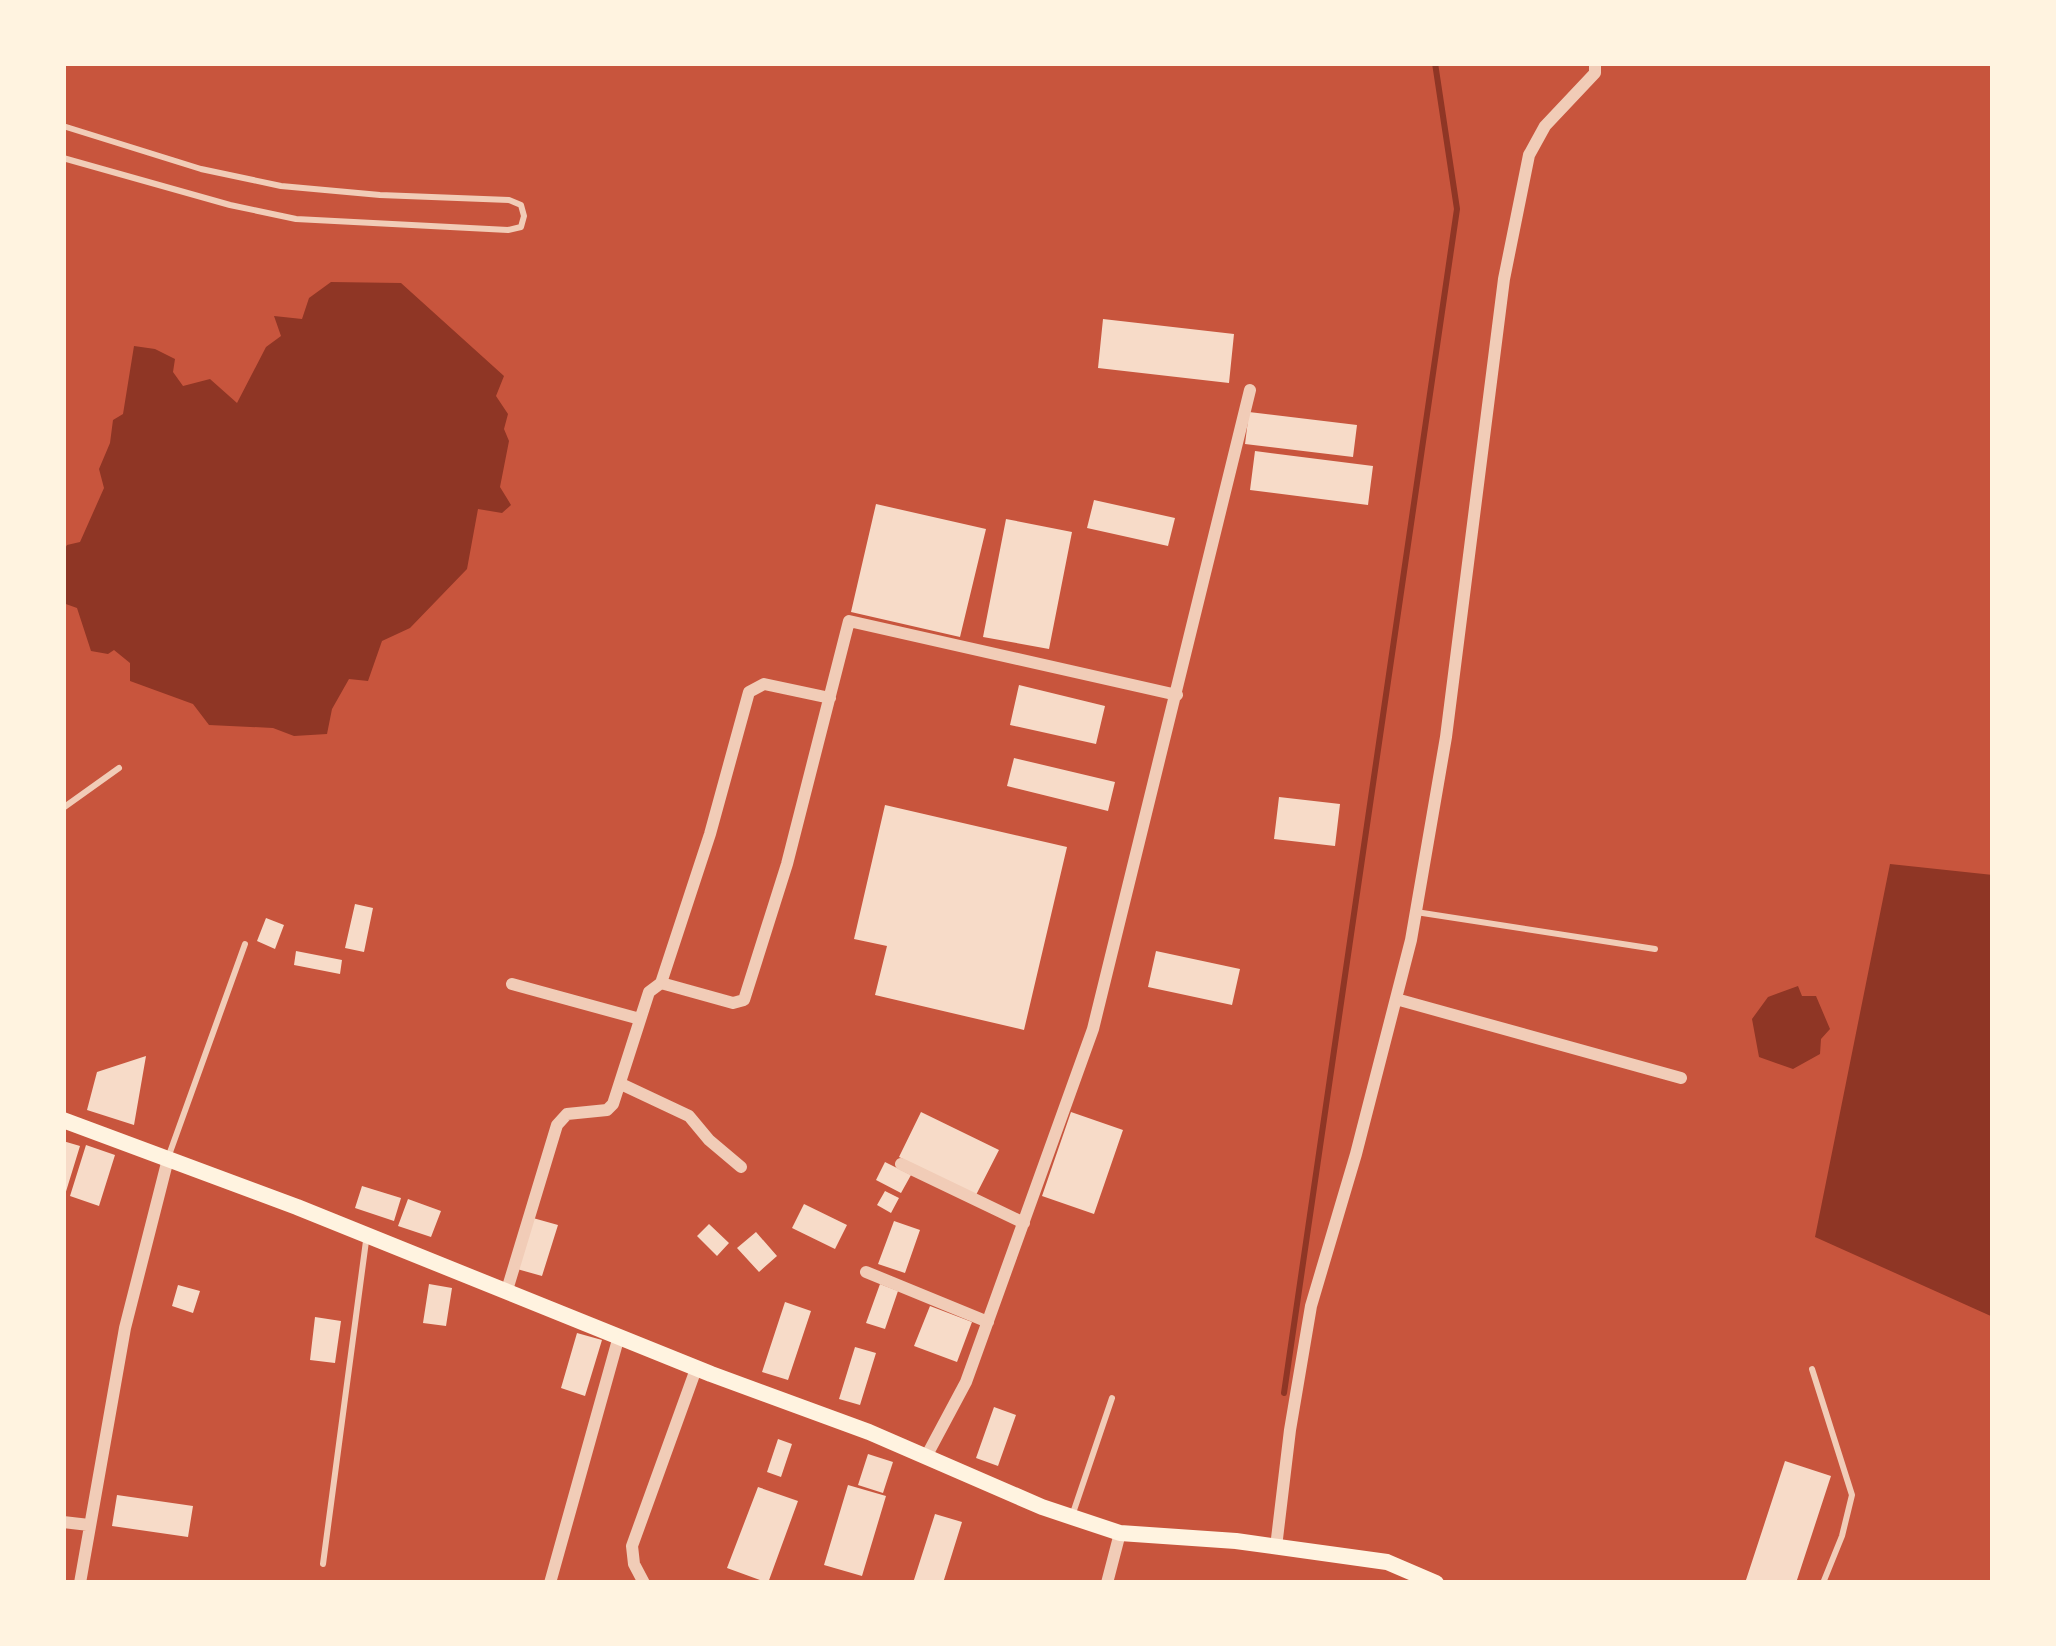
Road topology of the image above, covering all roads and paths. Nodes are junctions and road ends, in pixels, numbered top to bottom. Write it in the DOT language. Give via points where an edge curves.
graph roads {
  1 [pos="1595,63"];
  2 [pos="63,126"];
  3 [pos="63,158"];
  4 [pos="1250,390"];
  5 [pos="1177,695"];
  6 [pos="830,698"];
  7 [pos="119,767"];
  8 [pos="63,808"];
  9 [pos="1416,912"];
  10 [pos="245,944"];
  11 [pos="1655,949"];
  12 [pos="661,983"];
  13 [pos="512,984"];
  14 [pos="1396,999"];
  15 [pos="640,1019"];
  16 [pos="1681,1078"];
  17 [pos="621,1084"];
  18 [pos="63,1120"];
  19 [pos="168,1159"];
  20 [pos="901,1165"];
  21 [pos="741,1167"];
  22 [pos="1024,1223"];
  23 [pos="367,1234"];
  24 [pos="866,1272"];
  25 [pos="507,1290"];
  26 [pos="988,1322"];
  27 [pos="619,1336"];
  28 [pos="696,1369"];
  29 [pos="1812,1369"];
  30 [pos="1112,1398"];
  31 [pos="927,1455"];
  32 [pos="1072,1516"];
  33 [pos="63,1522"];
  34 [pos="89,1525"];
  35 [pos="1120,1533"];
  36 [pos="1276,1547"];
  37 [pos="323,1564"];
  38 [pos="80,1583"];
  39 [pos="550,1583"];
  40 [pos="644,1583"];
  41 [pos="1107,1583"];
  42 [pos="1436,1583"];
  43 [pos="1823,1583"];
  1 -- 9 [label="street" via="1528,154"];
  2 -- 3 [label="lane" via="235,177 380,196 508,200 524,216 521,227 508,230 296,219"];
  4 -- 5 [label="street"];
  5 -- 6 [label="street" via="855,620 846,626"];
  5 -- 22 [label="street" via="1093,1029"];
  6 -- 12 [label="street" via="764,684 749,692"];
  6 -- 12 [label="street" via="744,1000"];
  7 -- 8 [label="lane"];
  9 -- 11 [label="lane"];
  9 -- 14 [label="street"];
  10 -- 19 [label="lane"];
  12 -- 15 [label="street"];
  13 -- 15 [label="street"];
  14 -- 16 [label="street"];
  14 -- 36 [label="street" via="1311,1306"];
  15 -- 17 [label="street"];
  17 -- 21 [label="street" via="689,1116"];
  17 -- 25 [label="street" via="607,1110 567,1114 556,1125"];
  18 -- 19 [label="main road"];
  19 -- 23 [label="main road"];
  19 -- 34 [label="street" via="125,1328"];
  20 -- 22 [label="street"];
  22 -- 26 [label="street"];
  23 -- 25 [label="main road"];
  23 -- 37 [label="lane"];
  24 -- 26 [label="street"];
  25 -- 27 [label="main road"];
  26 -- 31 [label="street"];
  27 -- 28 [label="main road"];
  27 -- 39 [label="street"];
  28 -- 31 [label="main road"];
  28 -- 40 [label="street" via="632,1546"];
  29 -- 43 [label="lane" via="1852,1495"];
  30 -- 32 [label="lane"];
  31 -- 32 [label="main road"];
  32 -- 35 [label="main road"];
  33 -- 34 [label="street"];
  34 -- 38 [label="street"];
  35 -- 36 [label="main road"];
  35 -- 41 [label="street"];
  36 -- 42 [label="main road" via="1387,1562"];
}
